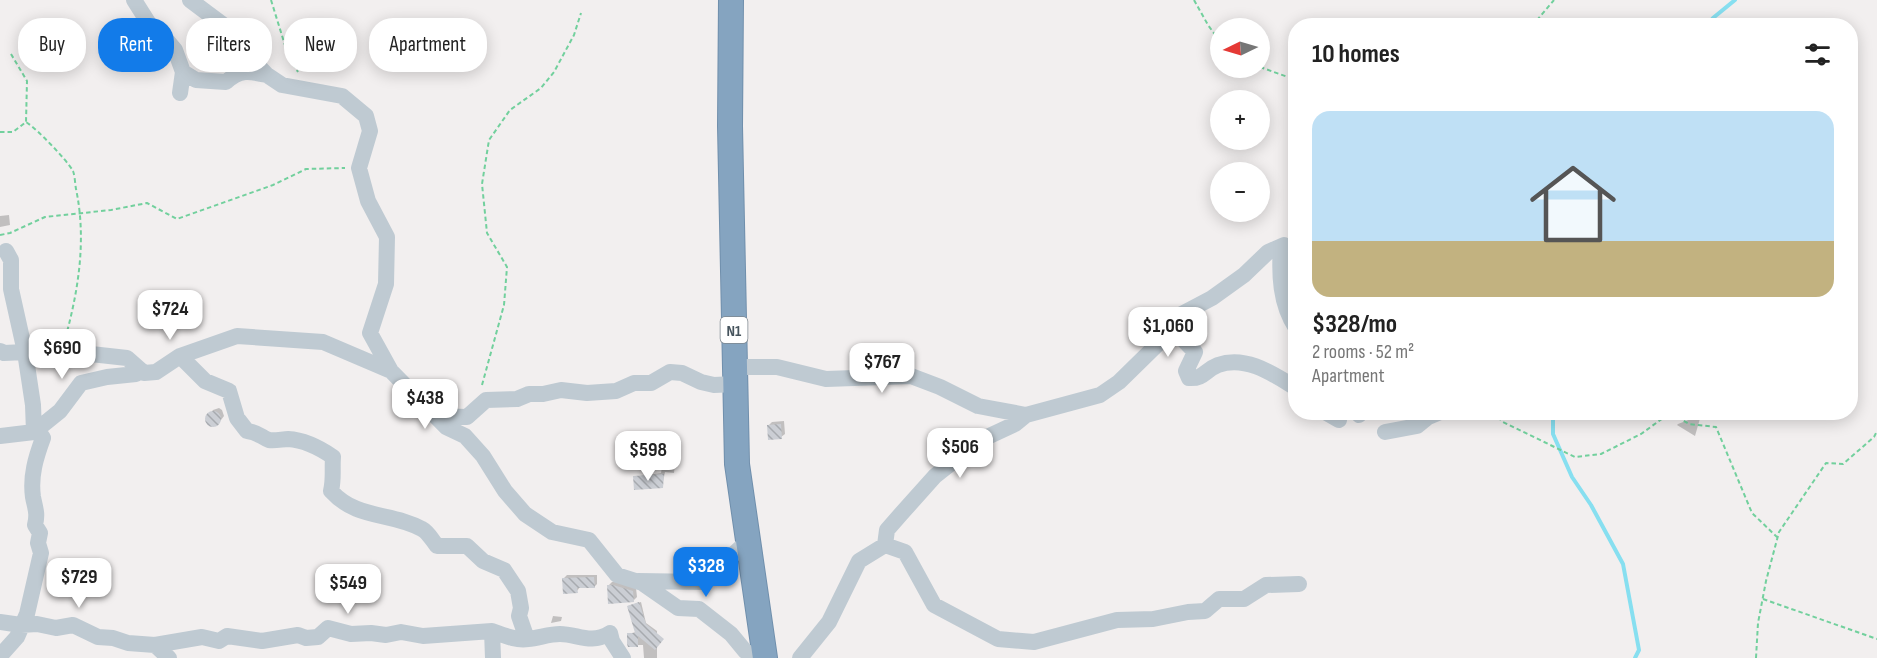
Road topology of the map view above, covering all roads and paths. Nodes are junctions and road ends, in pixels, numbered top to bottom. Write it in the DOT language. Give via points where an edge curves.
graph roads {
  1 [pos="134,0"];
  2 [pos="190,0"];
  3 [pos="271,0"];
  4 [pos="731,0"];
  5 [pos="1194,0"];
  6 [pos="1554,0"];
  7 [pos="581,13"];
  8 [pos="1539,18"];
  9 [pos="1210,28"];
  10 [pos="11,54"];
  11 [pos="1270,71"];
  12 [pos="183,72"];
  13 [pos="267,75"];
  14 [pos="1288,77"];
  15 [pos="309,89"];
  16 [pos="180,93"];
  17 [pos="26,122"];
  18 [pos="0,132"];
  19 [pos="359,168"];
  20 [pos="80,214"];
  21 [pos="0,235"];
  22 [pos="6,250"];
  23 [pos="1288,315"];
  24 [pos="1171,327"];
  25 [pos="0,351"];
  26 [pos="26,352"];
  27 [pos="180,356"];
  28 [pos="60,357"];
  29 [pos="391,371"];
  30 [pos="136,374"];
  31 [pos="735,375"];
  32 [pos="1288,384"];
  33 [pos="476,408"];
  34 [pos="1026,415"];
  35 [pos="437,416"];
  36 [pos="1424,420"];
  37 [pos="1501,420"];
  38 [pos="1660,420"];
  39 [pos="1682,420"];
  40 [pos="1877,430"];
  41 [pos="36,431"];
  42 [pos="1385,432"];
  43 [pos="0,436"];
  44 [pos="1778,538"];
  45 [pos="748,541"];
  46 [pos="885,545"];
  47 [pos="638,581"];
  48 [pos="1299,584"];
  49 [pos="1763,599"];
  50 [pos="0,622"];
  51 [pos="21,625"];
  52 [pos="492,632"];
  53 [pos="527,639"];
  54 [pos="1877,639"];
  55 [pos="155,645"];
  56 [pos="0,656"];
  57 [pos="169,658"];
  58 [pos="493,658"];
  59 [pos="623,658"];
  60 [pos="756,658"];
  61 [pos="765,658"];
  62 [pos="800,658"];
  63 [pos="1756,658"];
  1 -- 12 [label="street" via="153,30 175,50"];
  2 -- 13 [label="street" via="230,30"];
  3 -- 15 [label="path" via="288,55"];
  4 -- 31 [label="highway, N1"];
  5 -- 9 [label="path"];
  6 -- 8 [label="path"];
  7 -- 33 [label="path" via="554,72 541,88 510,110 489,140 482,184 487,233 507,267 504,305"];
  10 -- 17 [label="path" via="27,81"];
  11 -- 14 [label="path"];
  12 -- 13 [label="street" via="196,80 226,82 249,71"];
  12 -- 16 [label="street"];
  13 -- 15 [label="street" via="282,85"];
  15 -- 19 [label="street" via="342,96 366,116 370,131"];
  17 -- 18 [label="path" via="13,132"];
  17 -- 20 [label="path" via="37,129 73,171"];
  19 -- 20 [label="path" via="306,169 177,219 147,204"];
  19 -- 29 [label="street" via="368,201 387,237 386,284 370,333"];
  20 -- 21 [label="path" via="45,217"];
  20 -- 28 [label="path" via="76,301"];
  22 -- 26 [label="street" via="11,260 10,289"];
  23 -- 24 [label="street" via="1279,270 1283,246 1268,252 1212,298 1176,317"];
  24 -- 32 [label="street" via="1195,352 1186,371 1189,378 1198,378 1216,365 1251,364"];
  24 -- 34 [label="street" via="1119,382 1100,395"];
  25 -- 26 [label="street"];
  26 -- 28 [label="street"];
  26 -- 41 [label="street"];
  27 -- 28 [label="street" via="156,372 144,374 127,358 91,354"];
  27 -- 29 [label="street" via="237,336 287,338 322,342"];
  27 -- 53 [label="street" via="205,381 229,391 237,418 247,431 258,432 270,440 290,439 307,444 333,457 331,491 341,502 423,530 437,546 467,546 483,561 504,570 518,591 519,616"];
  29 -- 35 [label="street"];
  30 -- 41 [label="street" via="81,383 60,411"];
  31 -- 33 [label="street" via="714,386 670,372 651,383 634,383 616,391 561,390 517,399 486,400"];
  31 -- 34 [label="street" via="777,367 826,379 911,376 978,406"];
  31 -- 45 [label="highway, N1" via="737,464"];
  33 -- 35 [label="street" via="467,417"];
  34 -- 46 [label="street" via="970,445 935,476 887,530"];
  35 -- 47 [label="street" via="446,427 465,436 483,456 525,514 552,532 589,540 617,575"];
  36 -- 42 [label="street" via="1417,426"];
  37 -- 38 [label="path" via="1575,457 1601,454"];
  39 -- 44 [label="path" via="1716,427 1752,513"];
  40 -- 44 [label="path" via="1843,464 1826,464"];
  41 -- 43 [label="street"];
  41 -- 51 [label="street" via="42,438 35,460 33,496 41,553 35,587"];
  44 -- 49 [label="path"];
  45 -- 47 [label="street" via="703,582"];
  45 -- 61 [label="highway, N1"];
  46 -- 48 [label="street" via="905,552 934,605 998,639 1034,642 1117,620 1205,611 1219,599 1244,599 1266,585"];
  46 -- 62 [label="street" via="860,561 829,622"];
  47 -- 60 [label="street" via="678,608 699,609"];
  49 -- 54 [label="path"];
  49 -- 63 [label="path"];
  50 -- 51 [label="street"];
  51 -- 55 [label="street" via="73,625 98,637"];
  51 -- 56 [label="street" via="17,637"];
  52 -- 53 [label="street"];
  52 -- 55 [label="street" via="423,636 401,632 351,634 328,628 318,637 298,635 262,641 202,637"];
  52 -- 58 [label="street"];
  53 -- 59 [label="street" via="563,633 578,638 602,637 610,633"];
  55 -- 57 [label="street"];
}
